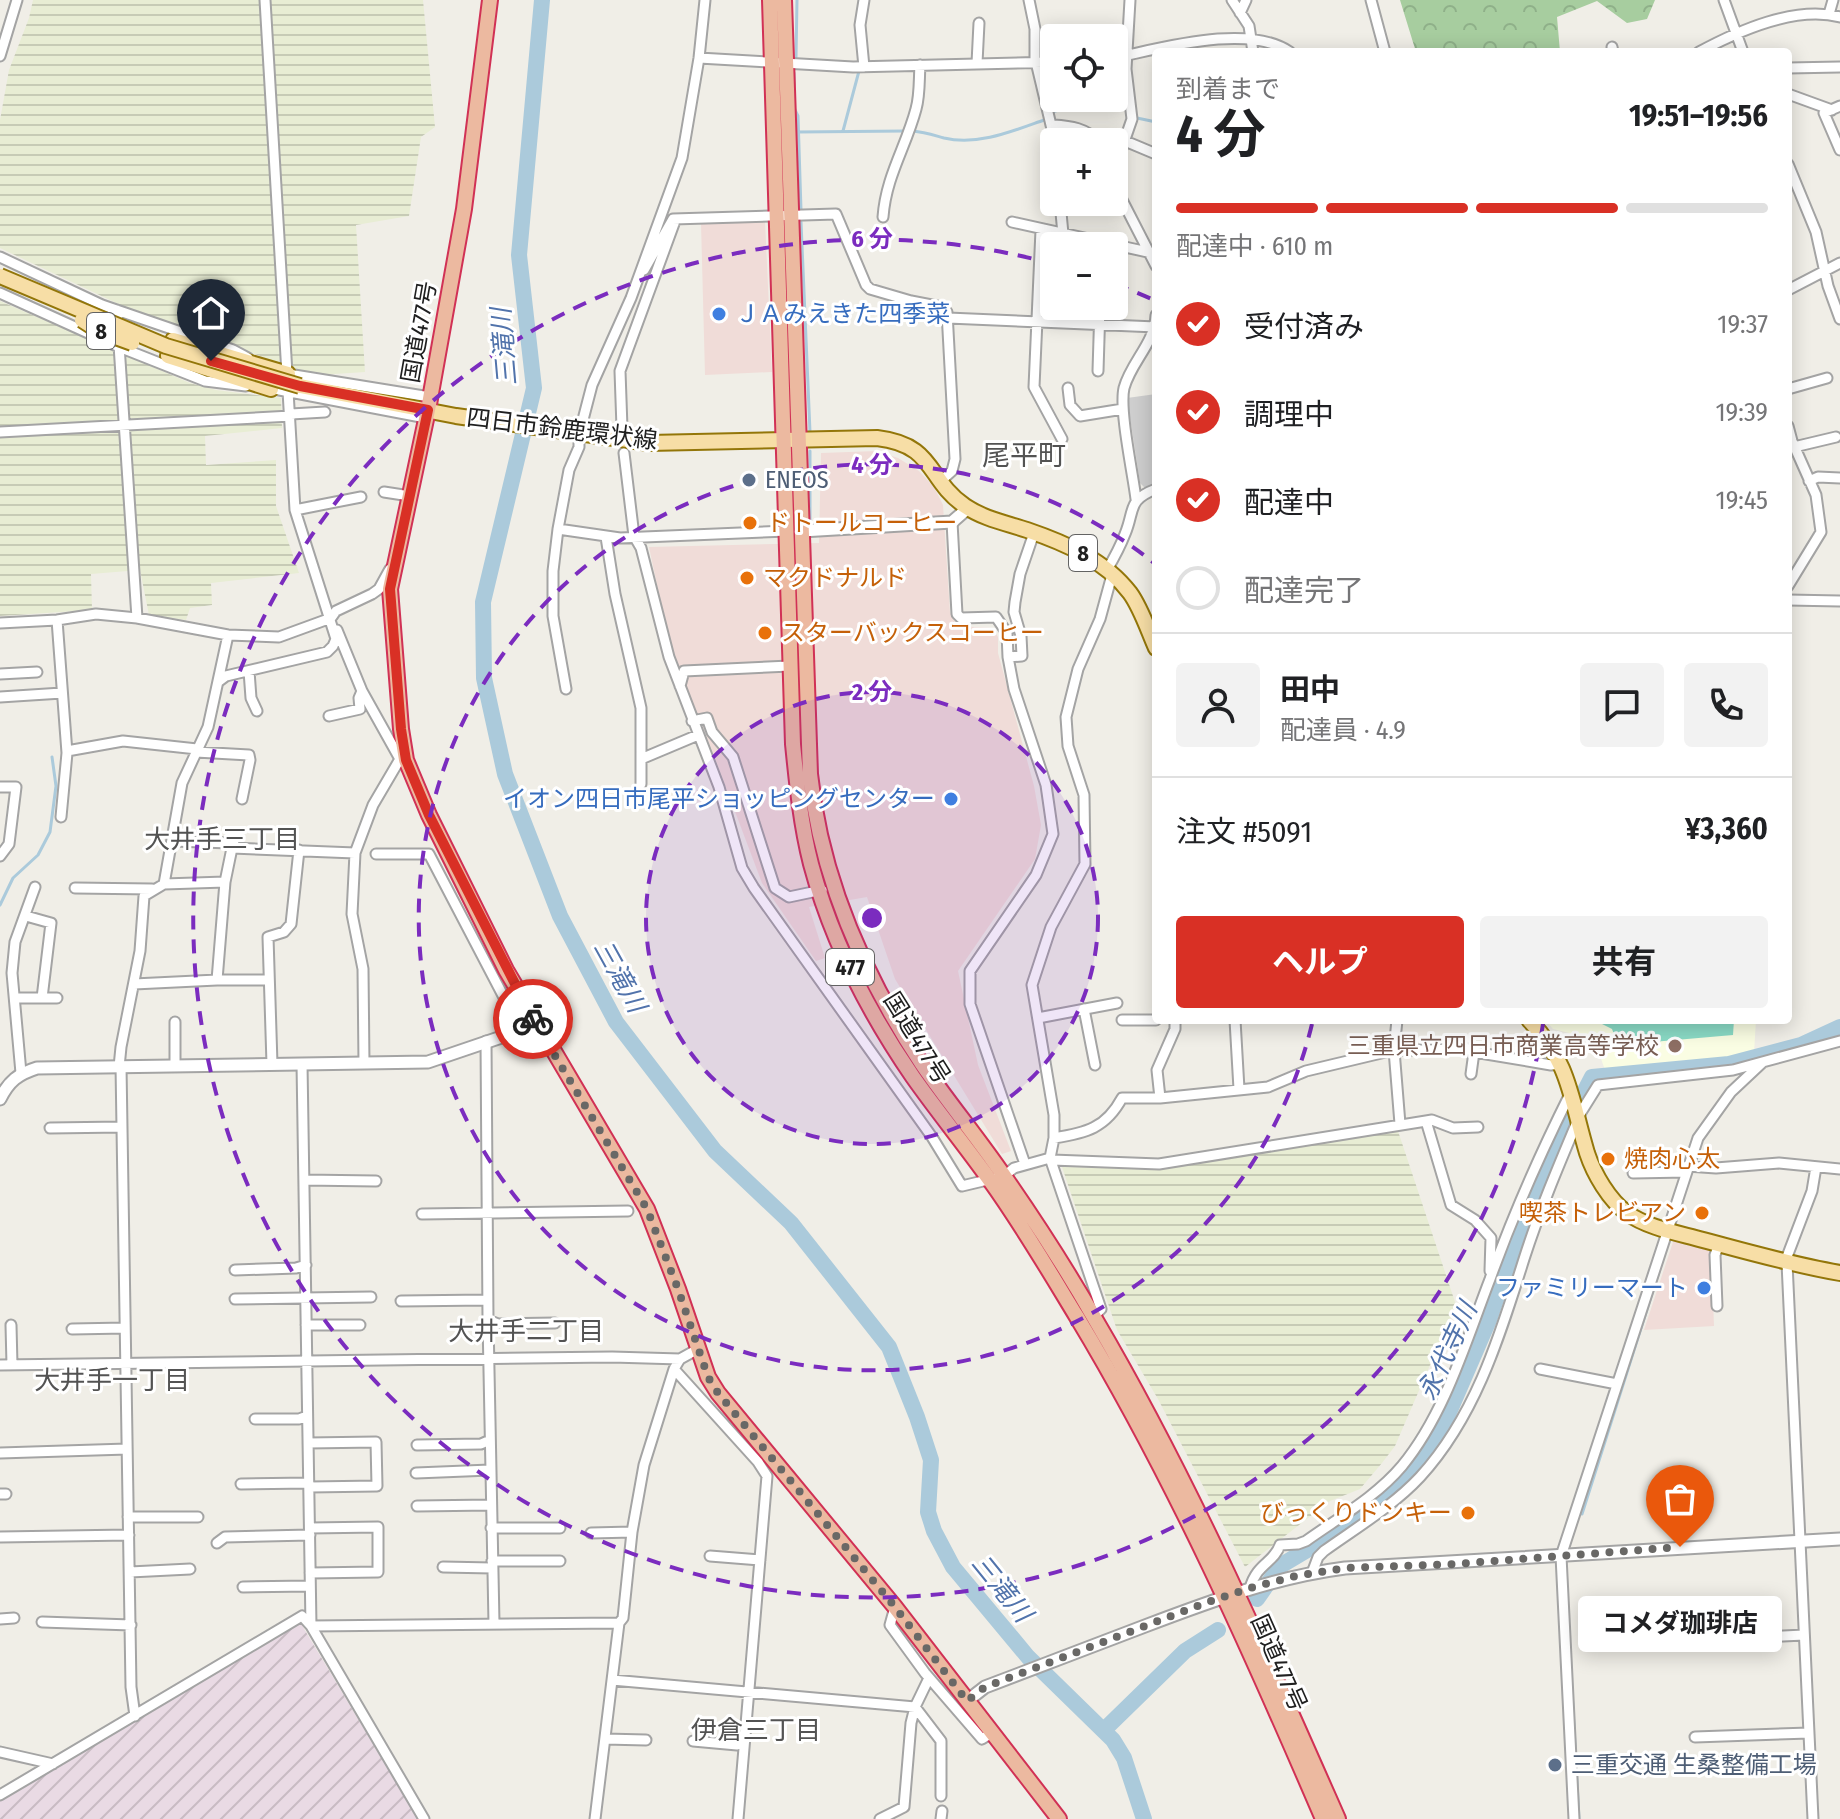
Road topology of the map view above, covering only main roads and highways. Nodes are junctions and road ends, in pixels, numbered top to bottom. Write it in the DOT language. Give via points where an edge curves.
graph roads {
  1 [pos="490,0"];
  2 [pos="770,0"];
  3 [pos="784,0"];
  4 [pos="777,63"];
  5 [pos="0,276"];
  6 [pos="40,295"];
  7 [pos="288,374"];
  8 [pos="271,389"];
  9 [pos="428,408"];
  10 [pos="782,441"];
  11 [pos="800,441"];
  12 [pos="795,531"];
  13 [pos="1152,639"];
  14 [pos="826,888"];
  15 [pos="1533,1024"];
  16 [pos="996,1177"];
  17 [pos="1840,1273"];
  18 [pos="1242,1591"];
  19 [pos="1059,1819"];
  20 [pos="1323,1819"];
  21 [pos="1338,1819"];
  1 -- 9 [label="highway, 国道477号" via="464,209"];
  2 -- 4 [label="highway, 国道477号 / 477"];
  3 -- 4 [label="highway, 国道477号 / 477"];
  4 -- 10 [label="highway, 国道477号 / 477" via="775,218"];
  4 -- 11 [label="highway, 国道477号 / 477"];
  5 -- 6 [label="main road, 四日市鈴鹿環状線 / 8, bridge"];
  6 -- 7 [label="main road, 8, bridge" via="88,306 173,340"];
  6 -- 8 [label="main road, 8, bridge" via="99,331"];
  6 -- 9 [label="main road, 四日市鈴鹿環状線 / 8, bridge" via="294,390"];
  9 -- 10 [label="main road, 四日市鈴鹿環状線 / 8" via="649,443"];
  9 -- 19 [label="highway, 国道477号" via="390,589 403,760 537,1025 647,1209 718,1393 895,1607"];
  10 -- 11 [label="main road, 四日市鈴鹿環状線 / 8"];
  10 -- 12 [label="highway, 国道477号 / 477"];
  11 -- 12 [label="highway, 国道477号 / 477"];
  11 -- 13 [label="main road, 四日市鈴鹿環状線 / 8" via="877,438 912,447 968,508 1091,557 1110,572 1133,598"];
  12 -- 14 [label="highway, 国道477号 / 477" via="810,774"];
  12 -- 14 [label="highway, 国道477号 / 477" via="790,666 798,795 810,861"];
  14 -- 16 [label="highway, 国道477号 / 477" via="843,952 875,1016 912,1075"];
  15 -- 17 [label="main road" via="1562,1064 1592,1165 1628,1214 1666,1230"];
  16 -- 18 [label="highway, 国道477号 / 477"];
  16 -- 18 [label="highway, 国道477号 / 477" via="1094,1316"];
  18 -- 20 [label="highway, 国道477号 / 477"];
  18 -- 21 [label="highway, 国道477号 / 477"];
}
